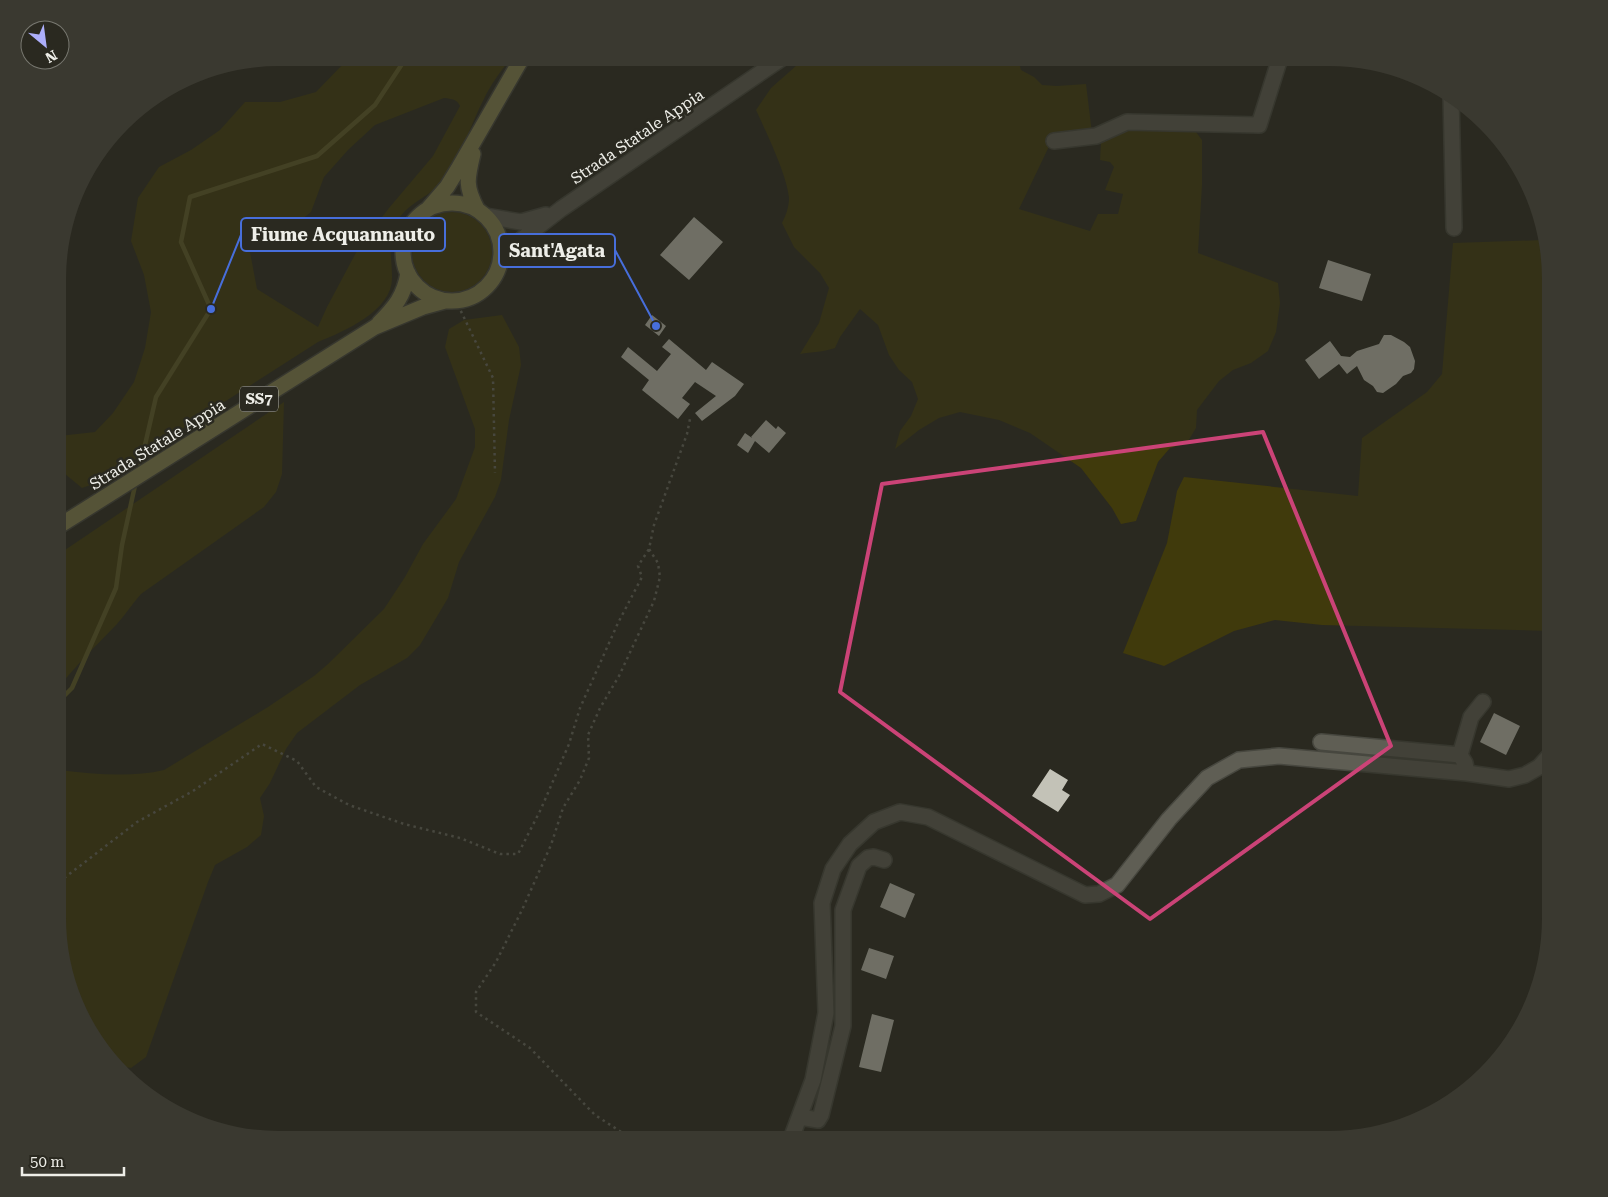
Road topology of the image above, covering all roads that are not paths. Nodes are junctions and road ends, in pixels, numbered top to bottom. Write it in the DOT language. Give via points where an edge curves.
graph roads {
  1 [pos="518,66"];
  2 [pos="770,66"];
  3 [pos="1277,66"];
  4 [pos="1450,104"];
  5 [pos="478,138"];
  6 [pos="1054,141"];
  7 [pos="428,209"];
  8 [pos="561,209"];
  9 [pos="482,213"];
  10 [pos="1454,228"];
  11 [pos="501,260"];
  12 [pos="408,273"];
  13 [pos="451,301"];
  14 [pos="375,327"];
  15 [pos="66,522"];
  16 [pos="1483,702"];
  17 [pos="1321,742"];
  18 [pos="1460,755"];
  19 [pos="1542,764"];
  20 [pos="1467,773"];
  21 [pos="884,860"];
  22 [pos="800,1117"];
  23 [pos="794,1131"];
  1 -- 5 [label="main road, SS7"];
  2 -- 8 [label="street, Strada Statale Appia / SS7"];
  3 -- 6 [label="street" via="1259,125 1127,122 1096,136"];
  4 -- 10 [label="street"];
  5 -- 7 [label="main road, SS7" via="447,187"];
  5 -- 9 [label="main road, SS7" via="467,184"];
  7 -- 9 [label="main road, Strada Statale Appia / SS7" via="444,204 461,204"];
  7 -- 12 [label="main road, Strada Statale Appia / SS7" via="408,230 403,259"];
  8 -- 9 [label="street, Strada Statale Appia / SS7" via="521,222"];
  8 -- 11 [label="street, Strada Statale Appia / SS7" via="504,253"];
  9 -- 11 [label="main road, SS7" via="494,225 499,236"];
  11 -- 13 [label="main road, Strada Statale Appia / SS7" via="486,288 469,298"];
  12 -- 13 [label="main road, Strada Statale Appia / SS7" via="423,292 433,298"];
  12 -- 14 [label="main road, Strada Statale Appia / SS7" via="401,298"];
  13 -- 14 [label="main road, Strada Statale Appia / SS7" via="423,307"];
  14 -- 15 [label="main road, Strada Statale Appia / SS7"];
  16 -- 18 [label="street" via="1471,717"];
  17 -- 18 [label="street"];
  18 -- 20 [label="street"];
  19 -- 20 [label="street" via="1509,779"];
  20 -- 22 [label="street" via="1279,756 1239,760 1207,778 1169,819 1117,885 1099,894 1085,895 928,817 900,812 874,822 850,844 833,869 822,903 826,1013 813,1080"];
  21 -- 22 [label="street" via="868,858 859,866 843,910 842,1026 821,1115 818,1120"];
  22 -- 23 [label="street"];
}
